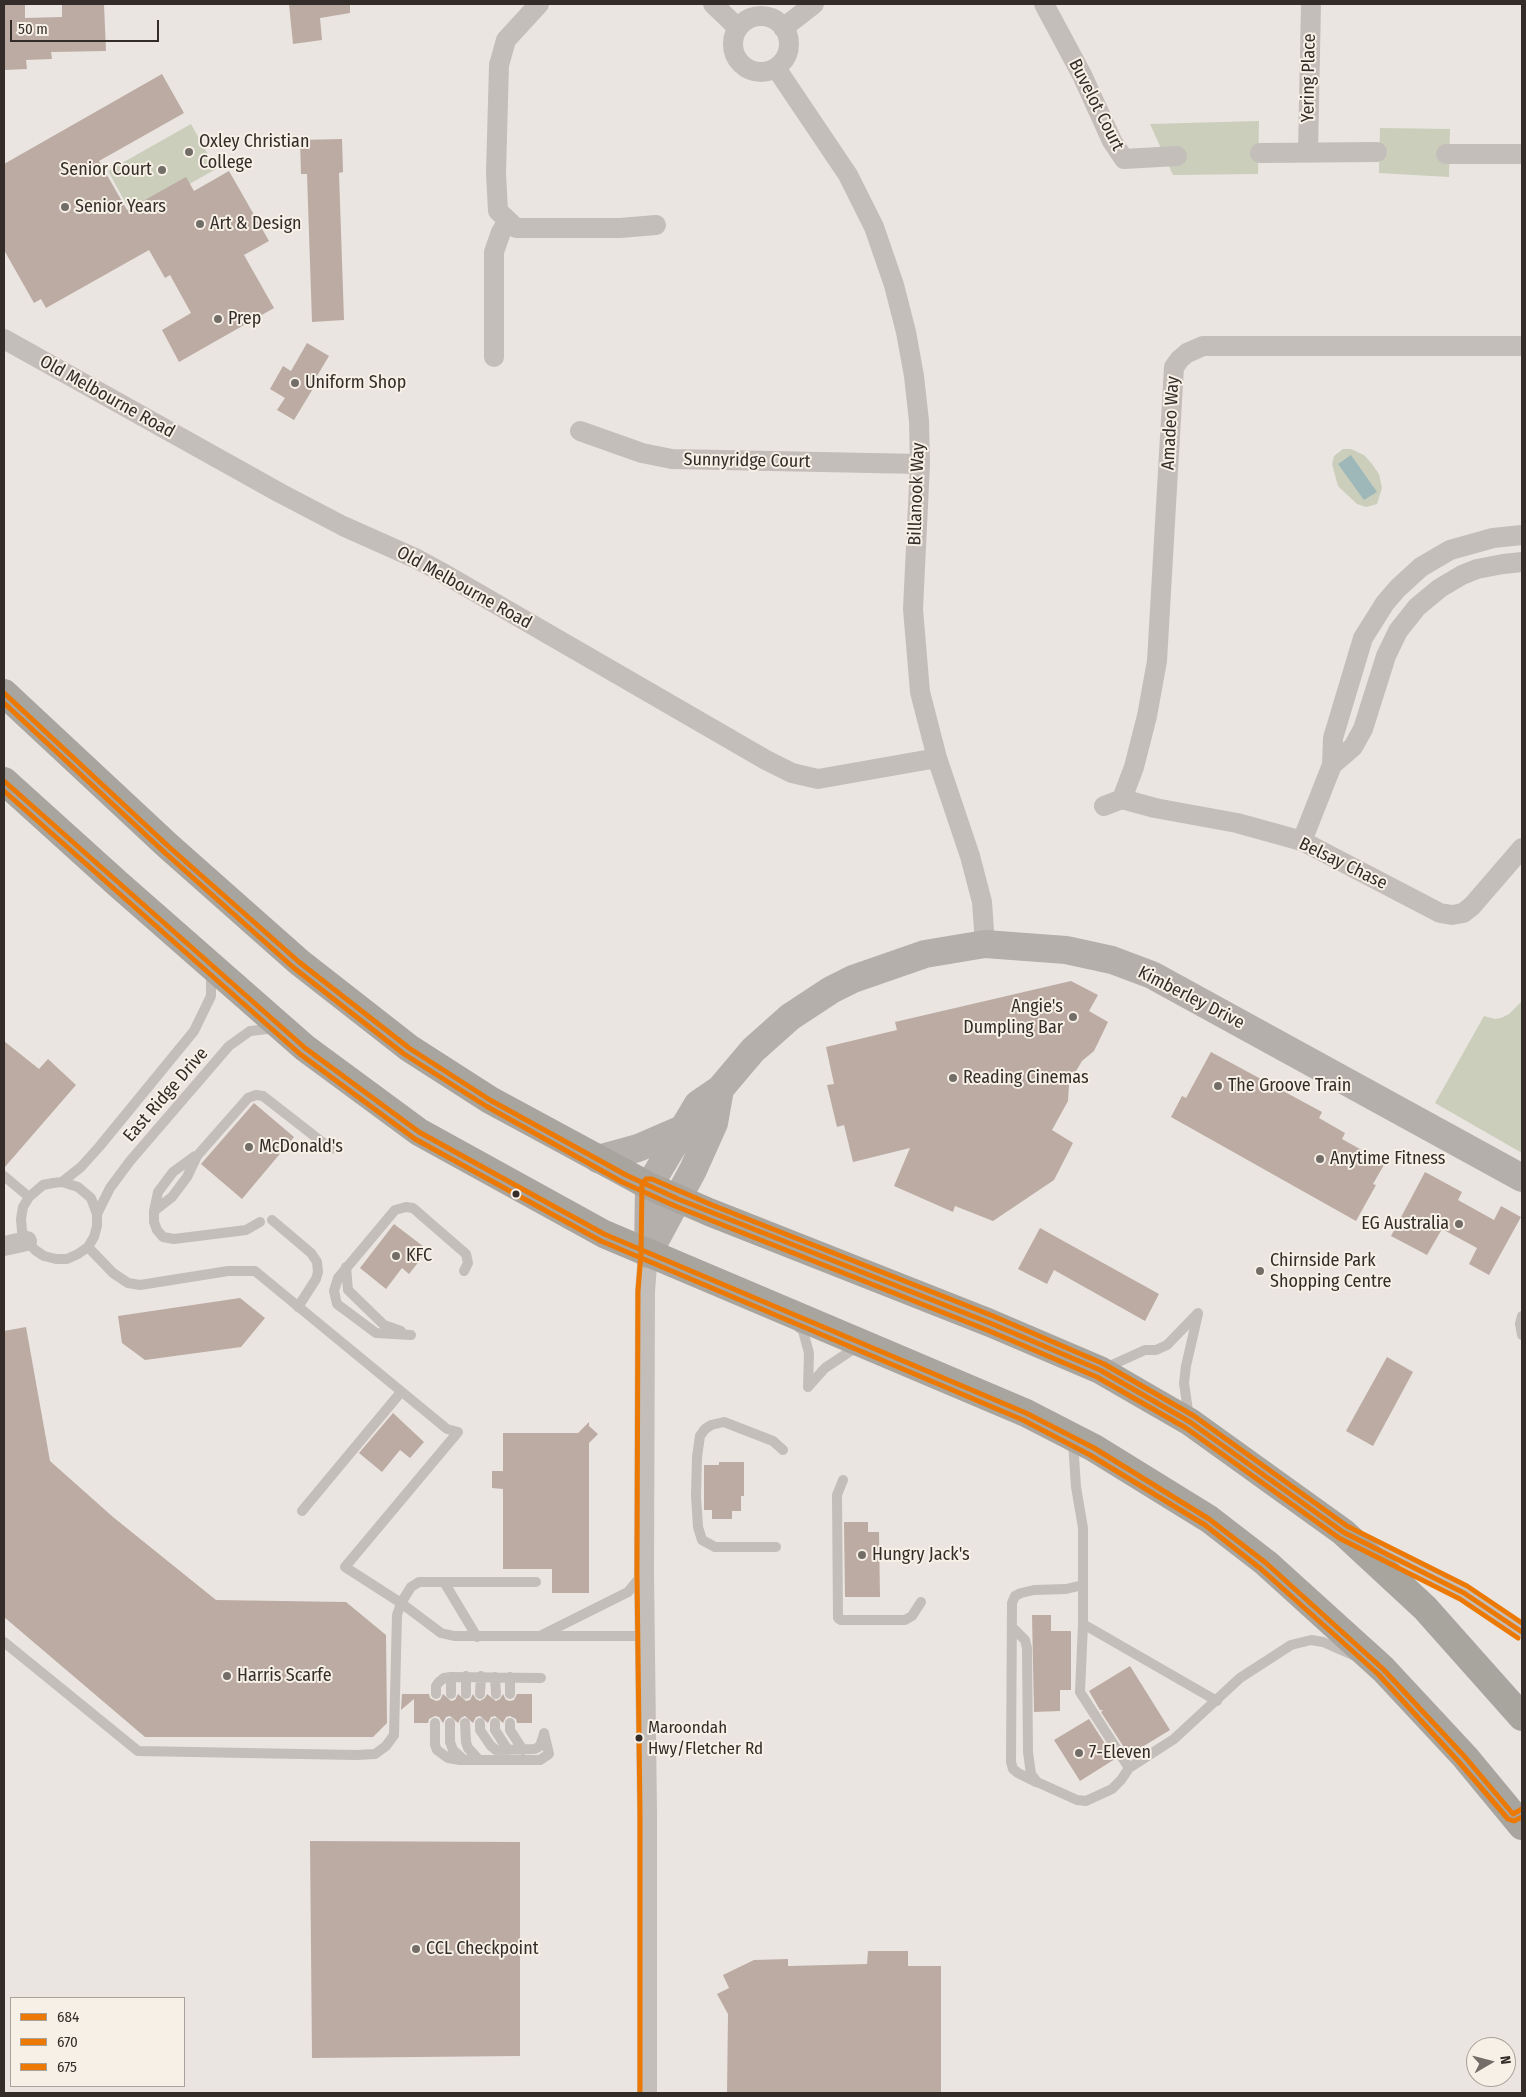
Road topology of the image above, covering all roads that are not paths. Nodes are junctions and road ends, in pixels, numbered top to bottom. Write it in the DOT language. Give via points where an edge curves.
graph roads {
  1 [pos="539,4"];
  2 [pos="713,4"];
  3 [pos="814,4"];
  4 [pos="1044,4"];
  5 [pos="1311,4"];
  6 [pos="738,28"];
  7 [pos="783,28"];
  8 [pos="776,68"];
  9 [pos="1308,152"];
  10 [pos="1377,152"];
  11 [pos="1260,153"];
  12 [pos="1446,154"];
  13 [pos="1522,154"];
  14 [pos="1177,156"];
  15 [pos="508,221"];
  16 [pos="656,224"];
  17 [pos="4,339"];
  18 [pos="1522,346"];
  19 [pos="494,357"];
  20 [pos="580,431"];
  21 [pos="920,464"];
  22 [pos="1522,536"];
  23 [pos="1522,562"];
  24 [pos="4,692"];
  25 [pos="937,758"];
  26 [pos="1332,765"];
  27 [pos="4,781"];
  28 [pos="1113,802"];
  29 [pos="1302,842"];
  30 [pos="1522,848"];
  31 [pos="985,944"];
  32 [pos="211,966"];
  33 [pos="282,1027"];
  34 [pos="720,1089"];
  35 [pos="682,1129"];
  36 [pos="331,1149"];
  37 [pos="598,1159"];
  38 [pos="4,1176"];
  39 [pos="1522,1178"];
  40 [pos="62,1182"];
  41 [pos="649,1186"];
  42 [pos="29,1197"];
  43 [pos="678,1199"];
  44 [pos="97,1214"];
  45 [pos="272,1220"];
  46 [pos="260,1222"];
  47 [pos="27,1241"];
  48 [pos="4,1246"];
  49 [pos="88,1247"];
  50 [pos="648,1254"];
  51 [pos="346,1267"];
  52 [pos="464,1271"];
  53 [pos="777,1306"];
  54 [pos="298,1307"];
  55 [pos="1522,1316"];
  56 [pos="1522,1335"];
  57 [pos="861,1344"];
  58 [pos="1100,1370"];
  59 [pos="401,1392"];
  60 [pos="1190,1422"];
  61 [pos="1072,1438"];
  62 [pos="783,1450"];
  63 [pos="843,1480"];
  64 [pos="302,1510"];
  65 [pos="1343,1532"];
  66 [pos="776,1547"];
  67 [pos="644,1574"];
  68 [pos="444,1582"];
  69 [pos="536,1582"];
  70 [pos="1083,1585"];
  71 [pos="920,1602"];
  72 [pos="401,1603"];
  73 [pos="1083,1624"];
  74 [pos="1012,1627"];
  75 [pos="1522,1632"];
  76 [pos="644,1636"];
  77 [pos="477,1637"];
  78 [pos="539,1637"];
  79 [pos="4,1642"];
  80 [pos="1383,1669"];
  81 [pos="466,1676"];
  82 [pos="481,1676"];
  83 [pos="451,1677"];
  84 [pos="496,1677"];
  85 [pos="510,1677"];
  86 [pos="540,1678"];
  87 [pos="436,1694"];
  88 [pos="451,1694"];
  89 [pos="466,1694"];
  90 [pos="480,1694"];
  91 [pos="496,1694"];
  92 [pos="510,1694"];
  93 [pos="1217,1701"];
  94 [pos="1522,1717"];
  95 [pos="435,1723"];
  96 [pos="450,1723"];
  97 [pos="465,1723"];
  98 [pos="480,1723"];
  99 [pos="495,1723"];
  100 [pos="510,1723"];
  101 [pos="508,1750"];
  102 [pos="523,1750"];
  103 [pos="464,1760"];
  104 [pos="479,1760"];
  105 [pos="1129,1768"];
  106 [pos="1037,1782"];
  107 [pos="1520,1812"];
  108 [pos="647,2093"];
  1 -- 15 [label="street" via="506,40 499,65 498,211"];
  2 -- 6 [label="street"];
  3 -- 7 [label="street"];
  4 -- 14 [label="street, Buvelot Court" via="1124,159"];
  5 -- 9 [label="street, Yering Place"];
  6 -- 7 [label="street" via="760,16 769,17"];
  6 -- 8 [label="street" via="733,46 740,63 758,72"];
  7 -- 8 [label="street" via="787,36 787,54"];
  8 -- 21 [label="street, Billanook Way" via="848,175 874,227 894,285 914,376"];
  9 -- 10 [label="street"];
  9 -- 11 [label="street"];
  12 -- 13 [label="street"];
  15 -- 16 [label="street" via="516,228 620,228"];
  15 -- 19 [label="street" via="494,252"];
  17 -- 25 [label="street, Old Melbourne Road" via="280,494 417,559 792,773 818,779"];
  18 -- 28 [label="street, Amadeo Way" via="1203,346 1187,352 1180,359 1174,367 1157,660 1134,767"];
  20 -- 21 [label="street, Sunnyridge Court" via="642,454 672,459"];
  21 -- 25 [label="street, Billanook Way" via="913,610 915,651 920,692"];
  22 -- 26 [label="street" via="1493,538 1450,550 1421,567 1385,603 1363,638 1333,738"];
  23 -- 26 [label="street" via="1477,569 1462,575 1416,607 1398,631 1386,656 1363,729 1353,747"];
  24 -- 37 [label="highway" via="299,962 409,1048 490,1100"];
  25 -- 31 [label="street, Billanook Way" via="982,902"];
  26 -- 29 [label="street"];
  27 -- 32 [label="highway"];
  28 -- 29 [label="street, Belsay Chase" via="1237,823"];
  29 -- 30 [label="street, Belsay Chase" via="1440,913 1452,915 1472,906"];
  31 -- 34 [label="main road, Kimberley Drive" via="925,954 876,970 831,990 790,1017 754,1050"];
  31 -- 39 [label="main road, Kimberley Drive" via="1066,950 1112,960 1152,975"];
  32 -- 33 [label="highway"];
  32 -- 40 [label="lane, East Ridge Drive" via="211,996 194,1031 99,1147"];
  33 -- 44 [label="lane, East Ridge Drive" via="250,1031 229,1046 130,1161 110,1188"];
  33 -- 50 [label="highway" via="305,1048 418,1132"];
  34 -- 35 [label="main road, Kimberley Drive" via="698,1104"];
  34 -- 43 [label="main road" via="714,1123"];
  35 -- 37 [label="main road" via="638,1148"];
  35 -- 41 [label="main road, Kimberley Drive"];
  36 -- 46 [label="lane" via="262,1096 256,1095 248,1098 197,1156 187,1178 172,1197 154,1211 156,1230 164,1237 174,1239 246,1230"];
  37 -- 41 [label="highway"];
  38 -- 42 [label="lane"];
  40 -- 42 [label="lane" via="43,1185"];
  40 -- 44 [label="lane" via="78,1187 91,1198"];
  41 -- 43 [label="highway"];
  41 -- 50 [label="main road, Kimberley Drive"];
  42 -- 47 [label="lane" via="21,1219"];
  43 -- 50 [label="main road"];
  43 -- 58 [label="highway"];
  44 -- 49 [label="lane" via="97,1226"];
  45 -- 54 [label="lane" via="317,1262 316,1279"];
  47 -- 48 [label="street"];
  47 -- 49 [label="lane" via="44,1256 56,1259 78,1254"];
  49 -- 54 [label="lane" via="113,1273 128,1283 140,1285 245,1269 255,1271"];
  50 -- 53 [label="highway"];
  50 -- 67 [label="street" via="645,1291"];
  51 -- 51 [label="lane" via="348,1290 384,1326 412,1335 376,1334 337,1304 334,1291"];
  51 -- 52 [label="lane" via="395,1210 413,1208 466,1254 468,1263"];
  53 -- 57 [label="highway"];
  53 -- 57 [label="lane" via="803,1331 809,1353 808,1387 826,1368"];
  54 -- 59 [label="lane"];
  55 -- 56 [label="lane"];
  57 -- 61 [label="highway" via="1026,1413"];
  58 -- 60 [label="highway"];
  58 -- 60 [label="lane" via="1145,1350 1156,1350 1168,1344 1198,1313 1184,1383"];
  59 -- 64 [label="lane"];
  59 -- 72 [label="lane" via="447,1429 458,1432 345,1567"];
  60 -- 65 [label="highway"];
  61 -- 70 [label="lane" via="1083,1528"];
  61 -- 80 [label="highway" via="1149,1480 1209,1519 1266,1563"];
  62 -- 66 [label="lane" via="773,1441 718,1422 704,1429 697,1457 696,1496 702,1540 716,1547"];
  63 -- 71 [label="lane" via="837,1495 838,1618 905,1620 912,1616"];
  65 -- 75 [label="lane" via="1464,1593"];
  65 -- 94 [label="highway" via="1426,1608"];
  67 -- 76 [label="street"];
  67 -- 78 [label="lane" via="628,1592"];
  68 -- 69 [label="lane"];
  68 -- 72 [label="lane" via="419,1582 411,1587"];
  68 -- 77 [label="lane"];
  70 -- 73 [label="lane"];
  70 -- 74 [label="lane" via="1034,1590 1015,1596"];
  72 -- 77 [label="lane" via="442,1633"];
  72 -- 79 [label="lane" via="395,1636 394,1735 375,1754 138,1751"];
  73 -- 93 [label="lane"];
  73 -- 105 [label="lane" via="1080,1692"];
  74 -- 106 [label="lane" via="1025,1640 1028,1752 1031,1774"];
  74 -- 106 [label="lane" via="1012,1762 1018,1773"];
  76 -- 78 [label="lane"];
  76 -- 108 [label="street"];
  77 -- 78 [label="lane"];
  80 -- 93 [label="lane" via="1323,1642 1311,1640 1291,1645 1240,1678"];
  80 -- 107 [label="highway"];
  81 -- 82 [label="lane"];
  81 -- 83 [label="lane"];
  81 -- 89 [label="lane"];
  82 -- 84 [label="lane"];
  82 -- 90 [label="lane"];
  83 -- 87 [label="lane" via="439,1682"];
  83 -- 88 [label="lane"];
  84 -- 85 [label="lane"];
  84 -- 91 [label="lane"];
  85 -- 86 [label="lane"];
  85 -- 92 [label="lane"];
  93 -- 105 [label="lane" via="1174,1739"];
  95 -- 103 [label="lane" via="437,1750 448,1758"];
  96 -- 103 [label="lane" via="453,1750"];
  97 -- 104 [label="lane" via="468,1748"];
  98 -- 101 [label="lane" via="480,1730 491,1746 496,1750"];
  99 -- 101 [label="lane" via="495,1730"];
  100 -- 102 [label="lane" via="510,1730"];
  101 -- 102 [label="lane"];
  102 -- 104 [label="lane" via="540,1746 544,1733 549,1750 545,1758"];
  103 -- 104 [label="lane"];
  105 -- 106 [label="lane" via="1112,1789 1086,1801"];
}
